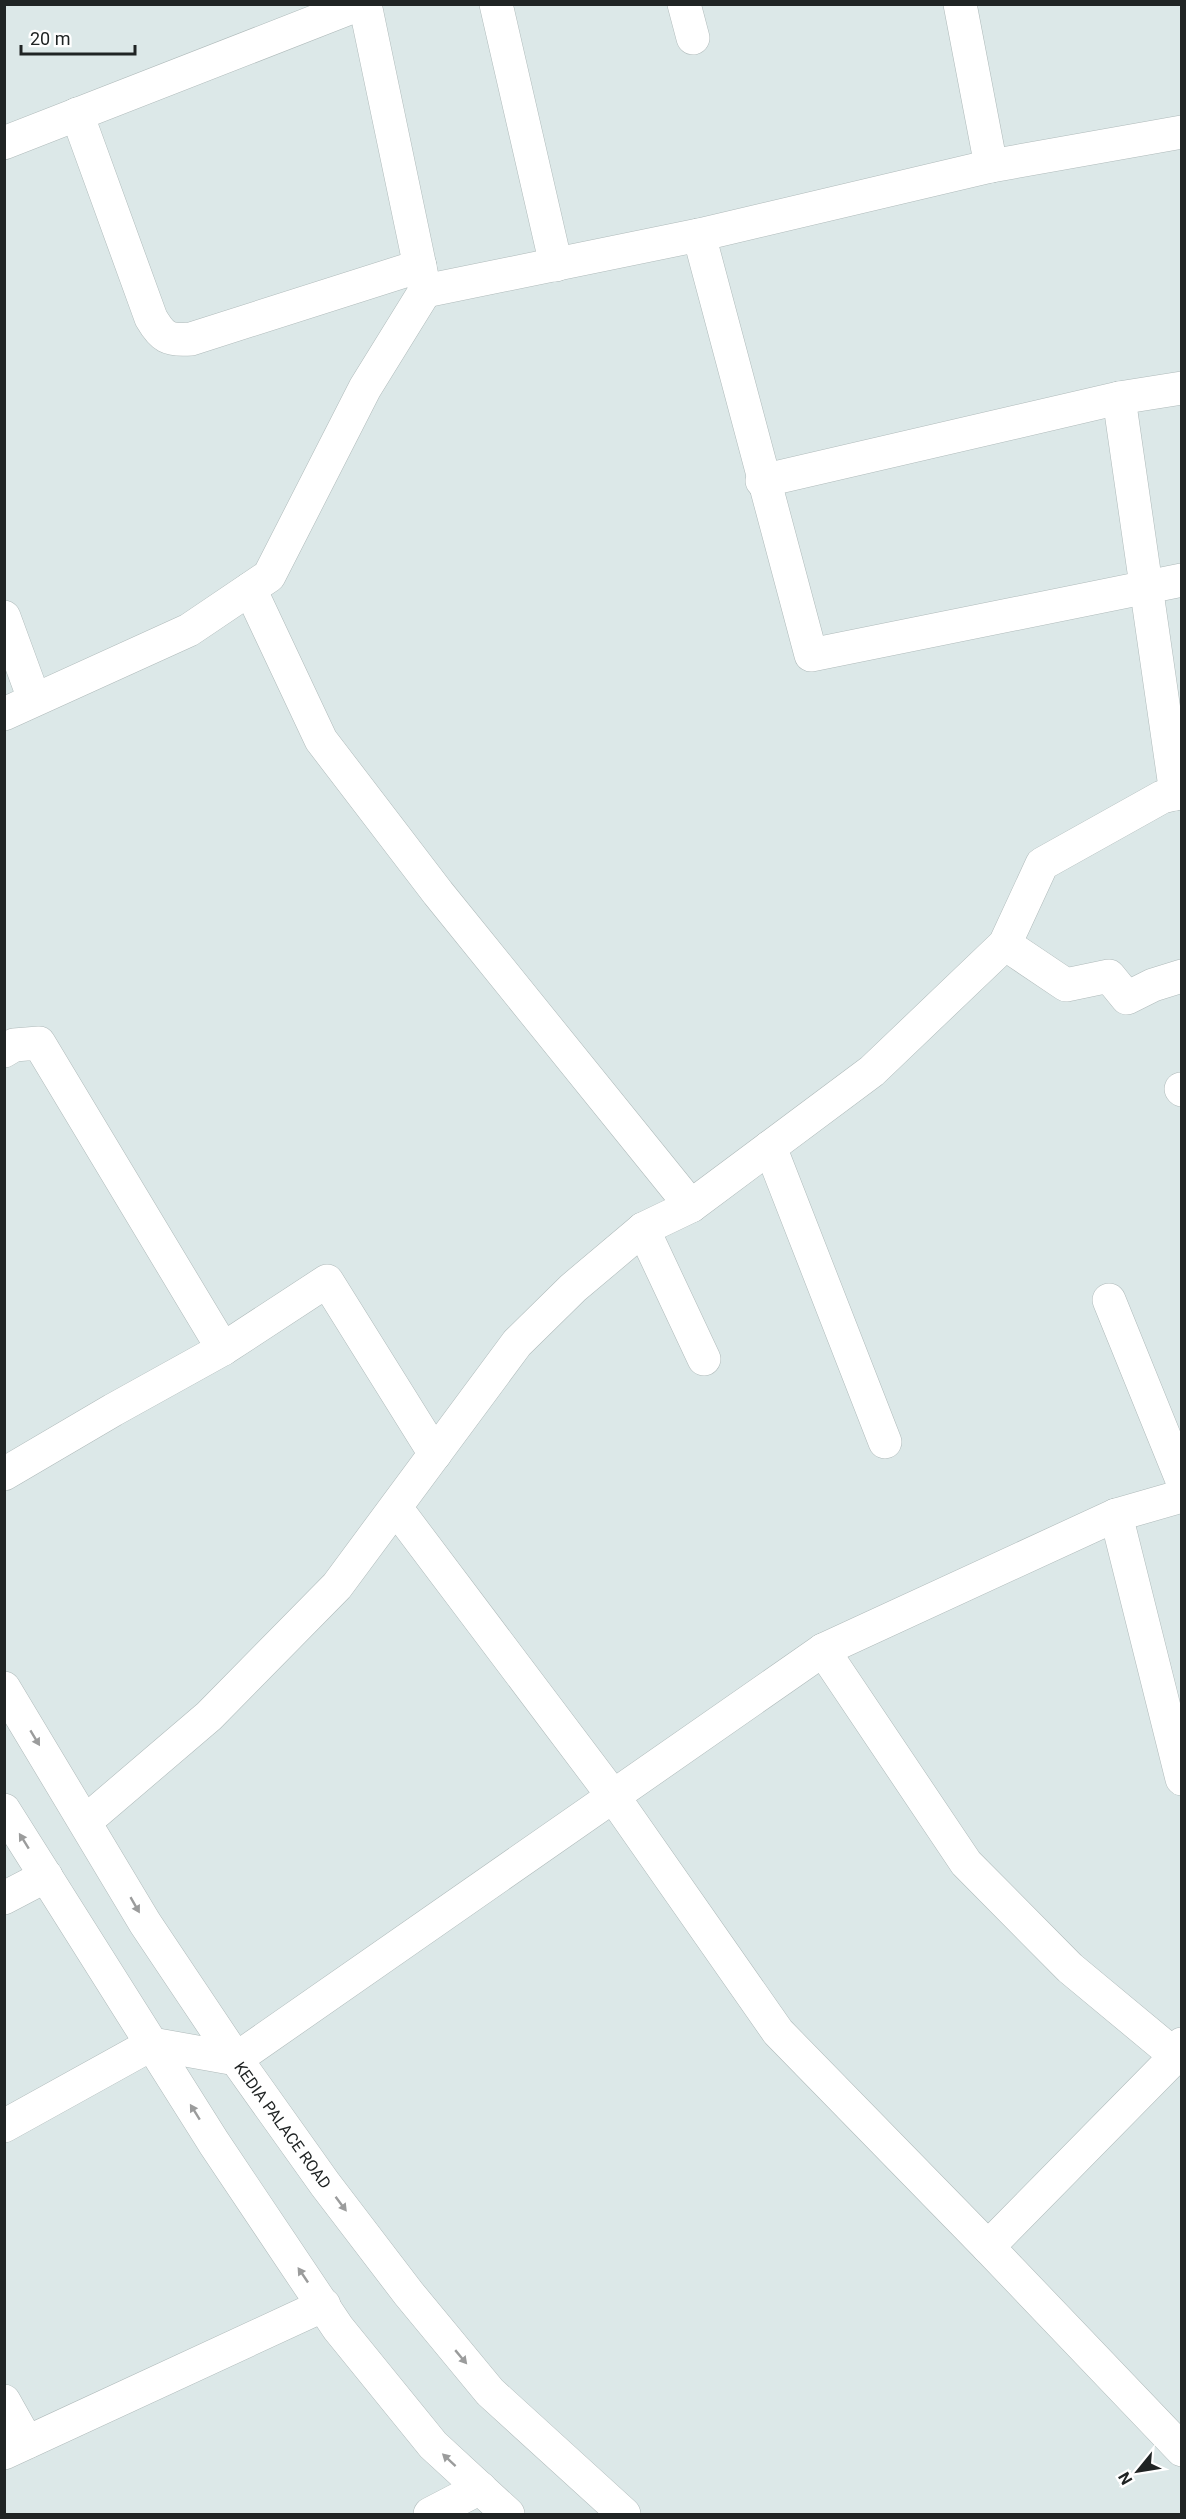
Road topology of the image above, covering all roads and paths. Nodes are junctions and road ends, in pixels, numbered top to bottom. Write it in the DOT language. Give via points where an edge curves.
graph roads {
  1 [pos="360,4"];
  2 [pos="365,4"];
  3 [pos="496,4"];
  4 [pos="684,4"];
  5 [pos="960,4"];
  6 [pos="693,38"];
  7 [pos="77,114"];
  8 [pos="1182,132"];
  9 [pos="4,143"];
  10 [pos="991,166"];
  11 [pos="699,235"];
  12 [pos="556,265"];
  13 [pos="423,279"];
  14 [pos="1182,388"];
  15 [pos="1119,398"];
  16 [pos="762,481"];
  17 [pos="1182,580"];
  18 [pos="1146,588"];
  19 [pos="250,589"];
  20 [pos="4,617"];
  21 [pos="34,699"];
  22 [pos="4,714"];
  23 [pos="1179,793"];
  24 [pos="1005,944"];
  25 [pos="1182,976"];
  26 [pos="4,1051"];
  27 [pos="770,1147"];
  28 [pos="691,1206"];
  29 [pos="643,1229"];
  30 [pos="1109,1300"];
  31 [pos="222,1349"];
  32 [pos="704,1359"];
  33 [pos="885,1442"];
  34 [pos="435,1454"];
  35 [pos="4,1474"];
  36 [pos="1182,1480"];
  37 [pos="1182,1496"];
  38 [pos="396,1508"];
  39 [pos="1116,1515"];
  40 [pos="823,1650"];
  41 [pos="4,1688"];
  42 [pos="1182,1779"];
  43 [pos="613,1796"];
  44 [pos="4,1810"];
  45 [pos="86,1821"];
  46 [pos="46,1876"];
  47 [pos="4,1898"];
  48 [pos="152,2044"];
  49 [pos="1179,2050"];
  50 [pos="236,2059"];
  51 [pos="4,2126"];
  52 [pos="988,2247"];
  53 [pos="324,2305"];
  54 [pos="4,2400"];
  55 [pos="16,2447"];
  56 [pos="1182,2450"];
  57 [pos="480,2488"];
  58 [pos="430,2514"];
  59 [pos="508,2514"];
  60 [pos="624,2514"];
  1 -- 7 [label="street"];
  2 -- 13 [label="street"];
  3 -- 12 [label="street"];
  4 -- 6 [label="street"];
  5 -- 10 [label="street"];
  7 -- 9 [label="street"];
  7 -- 13 [label="street" via="151,318 160,333 175,341"];
  8 -- 10 [label="street"];
  10 -- 11 [label="street"];
  11 -- 12 [label="street"];
  11 -- 16 [label="street"];
  12 -- 13 [label="street"];
  13 -- 19 [label="street" via="269,576"];
  14 -- 15 [label="street"];
  15 -- 16 [label="street"];
  15 -- 18 [label="street"];
  16 -- 18 [label="street" via="811,655"];
  17 -- 18 [label="street"];
  18 -- 23 [label="street"];
  19 -- 21 [label="street" via="189,630"];
  19 -- 28 [label="street" via="321,740 438,893"];
  20 -- 21 [label="street"];
  21 -- 22 [label="street"];
  23 -- 24 [label="street" via="1162,797 1042,864"];
  24 -- 25 [label="street" via="1066,985 1109,976 1126,998"];
  24 -- 27 [label="street" via="872,1071"];
  26 -- 31 [label="street" via="14,1045 39,1043"];
  27 -- 28 [label="street"];
  27 -- 33 [label="street"];
  28 -- 29 [label="street"];
  29 -- 32 [label="street"];
  29 -- 34 [label="street" via="573,1288 517,1343"];
  30 -- 36 [label="street"];
  31 -- 34 [label="street" via="327,1281"];
  31 -- 35 [label="street"];
  34 -- 38 [label="street"];
  37 -- 39 [label="street"];
  38 -- 43 [label="street"];
  38 -- 45 [label="street" via="337,1586 218,1707"];
  39 -- 40 [label="street"];
  39 -- 42 [label="street"];
  40 -- 43 [label="street"];
  40 -- 49 [label="street" via="966,1863 1070,1968"];
  41 -- 45 [label="street, KEDIA PALACE ROAD, one-way"];
  43 -- 50 [label="street"];
  43 -- 52 [label="street" via="778,2032"];
  46 -- 44 [label="street, one-way"];
  45 -- 50 [label="street, KEDIA PALACE ROAD, one-way" via="145,1923"];
  46 -- 47 [label="street"];
  46 -- 48 [label="street"];
  48 -- 50 [label="street"];
  48 -- 51 [label="street"];
  53 -- 48 [label="street, one-way"];
  49 -- 52 [label="street"];
  50 -- 60 [label="street, KEDIA PALACE ROAD, one-way" via="388,2266 490,2392"];
  52 -- 56 [label="street"];
  53 -- 55 [label="street"];
  57 -- 53 [label="street, one-way" via="433,2445 338,2328"];
  54 -- 55 [label="street"];
  57 -- 58 [label="street"];
  57 -- 59 [label="street"];
}
